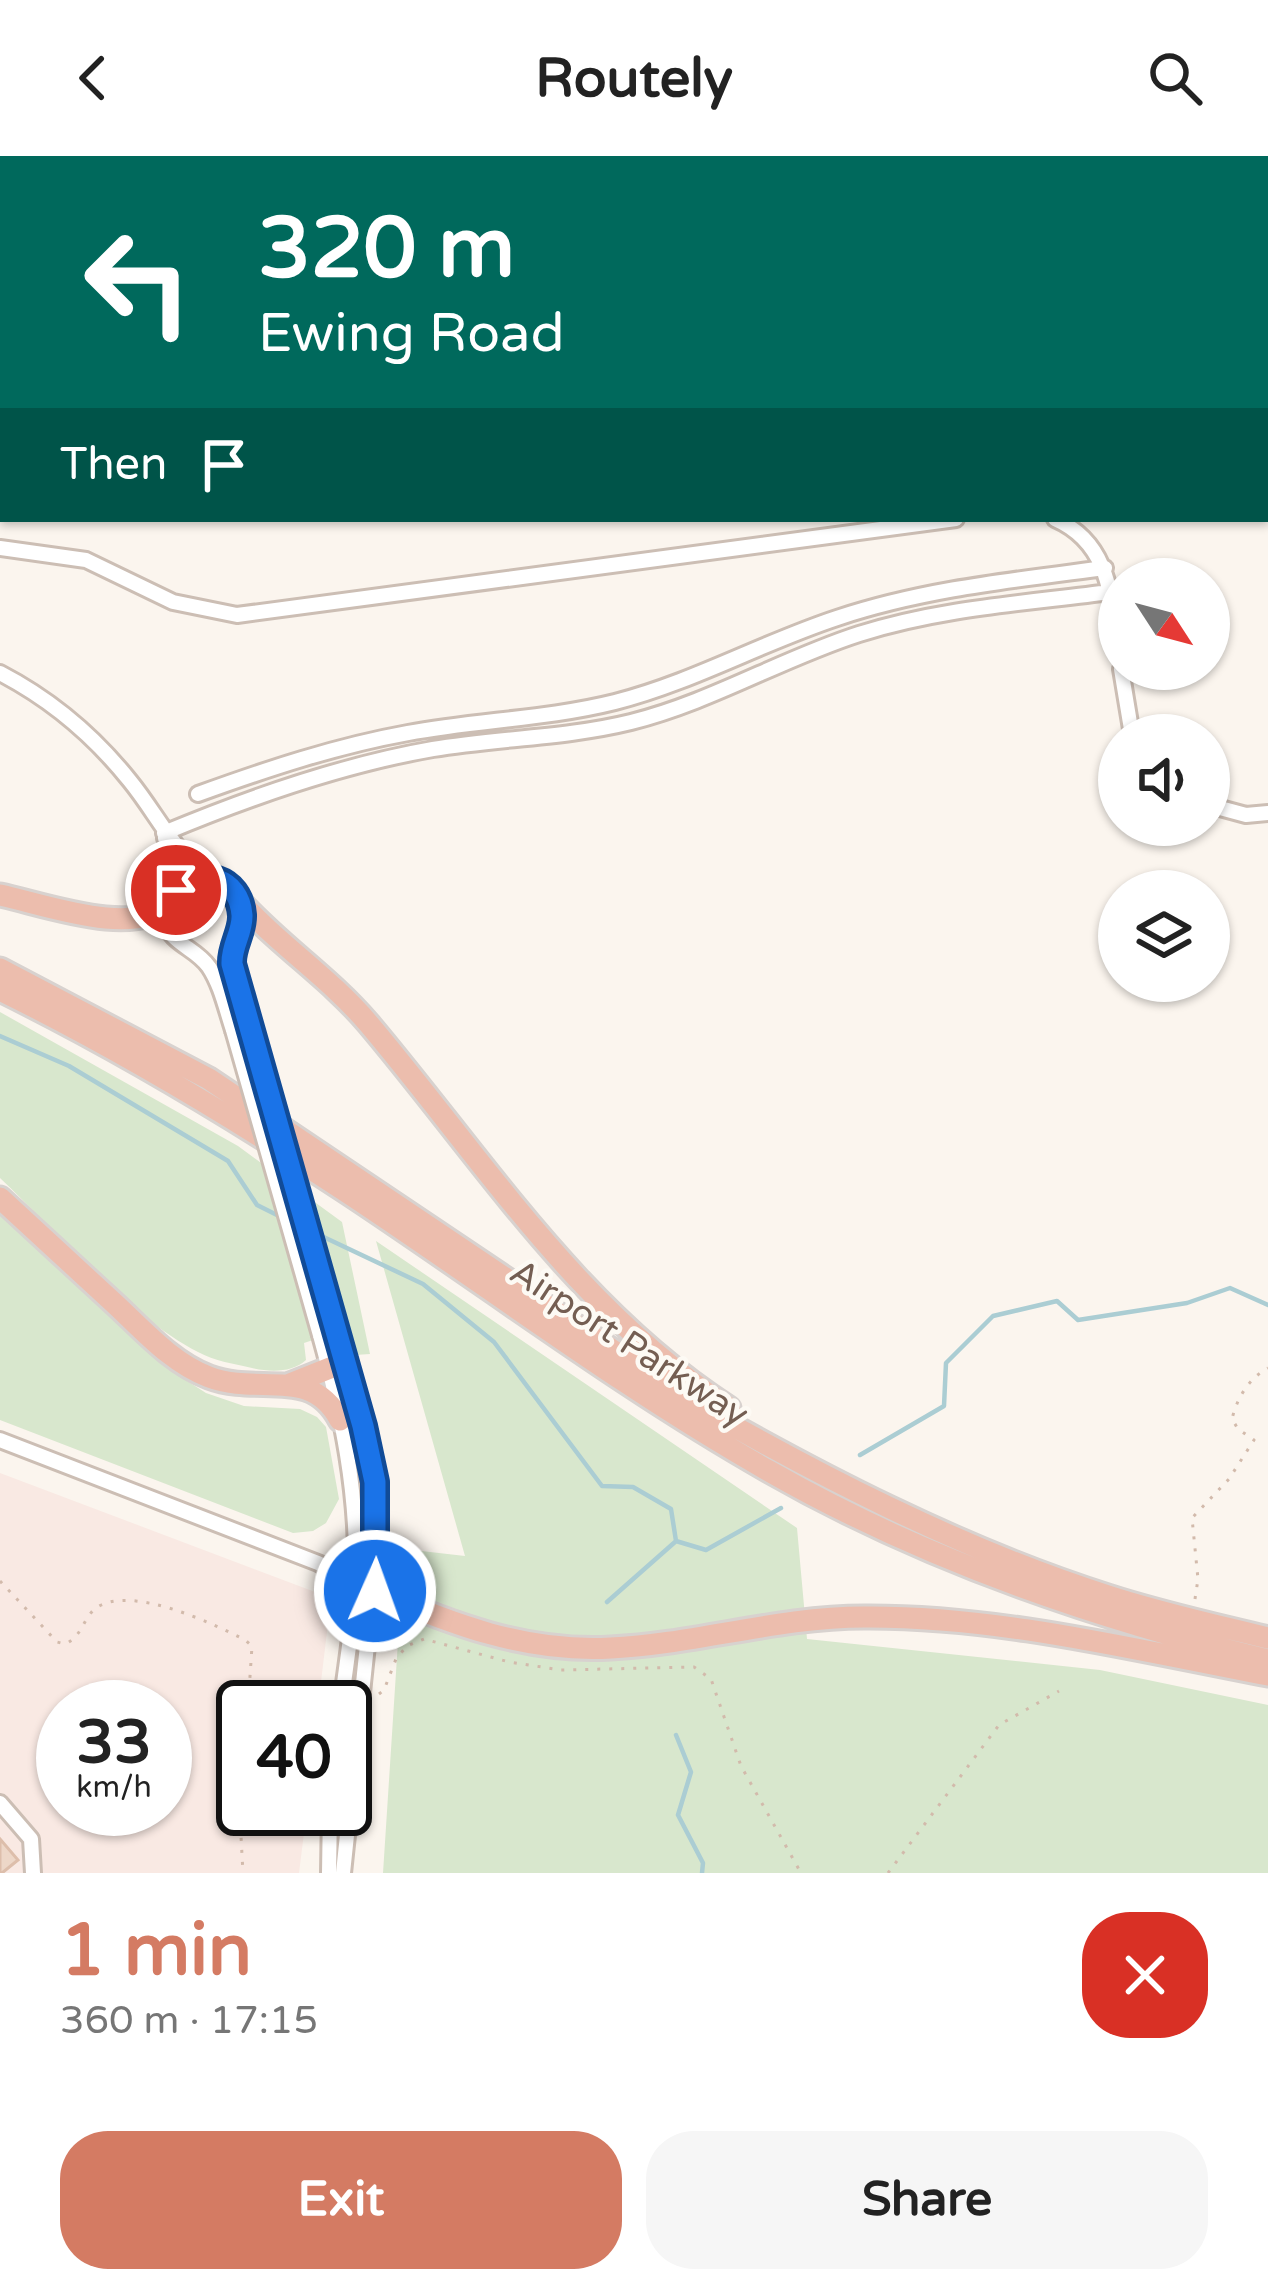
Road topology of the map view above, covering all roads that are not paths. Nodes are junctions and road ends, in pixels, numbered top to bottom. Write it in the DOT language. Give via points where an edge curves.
graph roads {
  1 [pos="934,522"];
  2 [pos="1060,522"];
  3 [pos="0,548"];
  4 [pos="1098,558"];
  5 [pos="1098,569"];
  6 [pos="1098,594"];
  7 [pos="0,673"];
  8 [pos="198,794"];
  9 [pos="1230,811"];
  10 [pos="1268,813"];
  11 [pos="164,833"];
  12 [pos="208,876"];
  13 [pos="0,896"];
  14 [pos="171,897"];
  15 [pos="236,897"];
  16 [pos="0,969"];
  17 [pos="0,989"];
  18 [pos="0,1198"];
  19 [pos="337,1365"];
  20 [pos="289,1385"];
  21 [pos="340,1420"];
  22 [pos="0,1440"];
  23 [pos="840,1480"];
  24 [pos="365,1585"];
  25 [pos="415,1608"];
  26 [pos="1268,1638"];
  27 [pos="370,1640"];
  28 [pos="1268,1660"];
  29 [pos="1268,1675"];
  30 [pos="346,1680"];
  31 [pos="0,1803"];
  32 [pos="330,1836"];
  33 [pos="33,1873"];
  34 [pos="329,1873"];
  35 [pos="343,1873"];
  1 -- 3 [label="street" via="237,615 173,602 86,560"];
  2 -- 4 [label="street"];
  5 -- 8 [label="street" via="905,598 641,695 391,736"];
  6 -- 11 [label="street" via="890,626 656,715 380,760"];
  7 -- 11 [label="street" via="108,755"];
  9 -- 10 [label="street"];
  11 -- 12 [label="street"];
  11 -- 14 [label="street" via="175,866"];
  12 -- 14 [label="street" via="187,881"];
  12 -- 15 [label="street"];
  13 -- 14 [label="highway" via="122,920 154,916"];
  14 -- 19 [label="street, bridge" via="167,931 211,970 320,1335"];
  15 -- 19 [label="street, bridge" via="242,918 232,964 338,1334"];
  15 -- 23 [label="highway" via="343,994 535,1234 603,1306 703,1391"];
  16 -- 23 [label="highway, Airport Parkway" via="209,1079 682,1397"];
  17 -- 28 [label="highway, Airport Parkway" via="236,1121 772,1473 989,1575"];
  18 -- 20 [label="highway" via="176,1359 224,1382"];
  19 -- 20 [label="highway"];
  19 -- 21 [label="street"];
  19 -- 24 [label="street" via="375,1482"];
  20 -- 21 [label="highway" via="322,1394"];
  21 -- 24 [label="street"];
  22 -- 24 [label="street"];
  23 -- 26 [label="highway, Airport Parkway" via="1052,1576"];
  24 -- 25 [label="highway"];
  24 -- 27 [label="street"];
  24 -- 30 [label="street"];
  25 -- 27 [label="highway" via="391,1614"];
  25 -- 29 [label="highway" via="490,1636 590,1649 814,1618 918,1618"];
  27 -- 35 [label="street"];
  31 -- 33 [label="street" via="31,1839"];
  32 -- 34 [label="street"];
}
